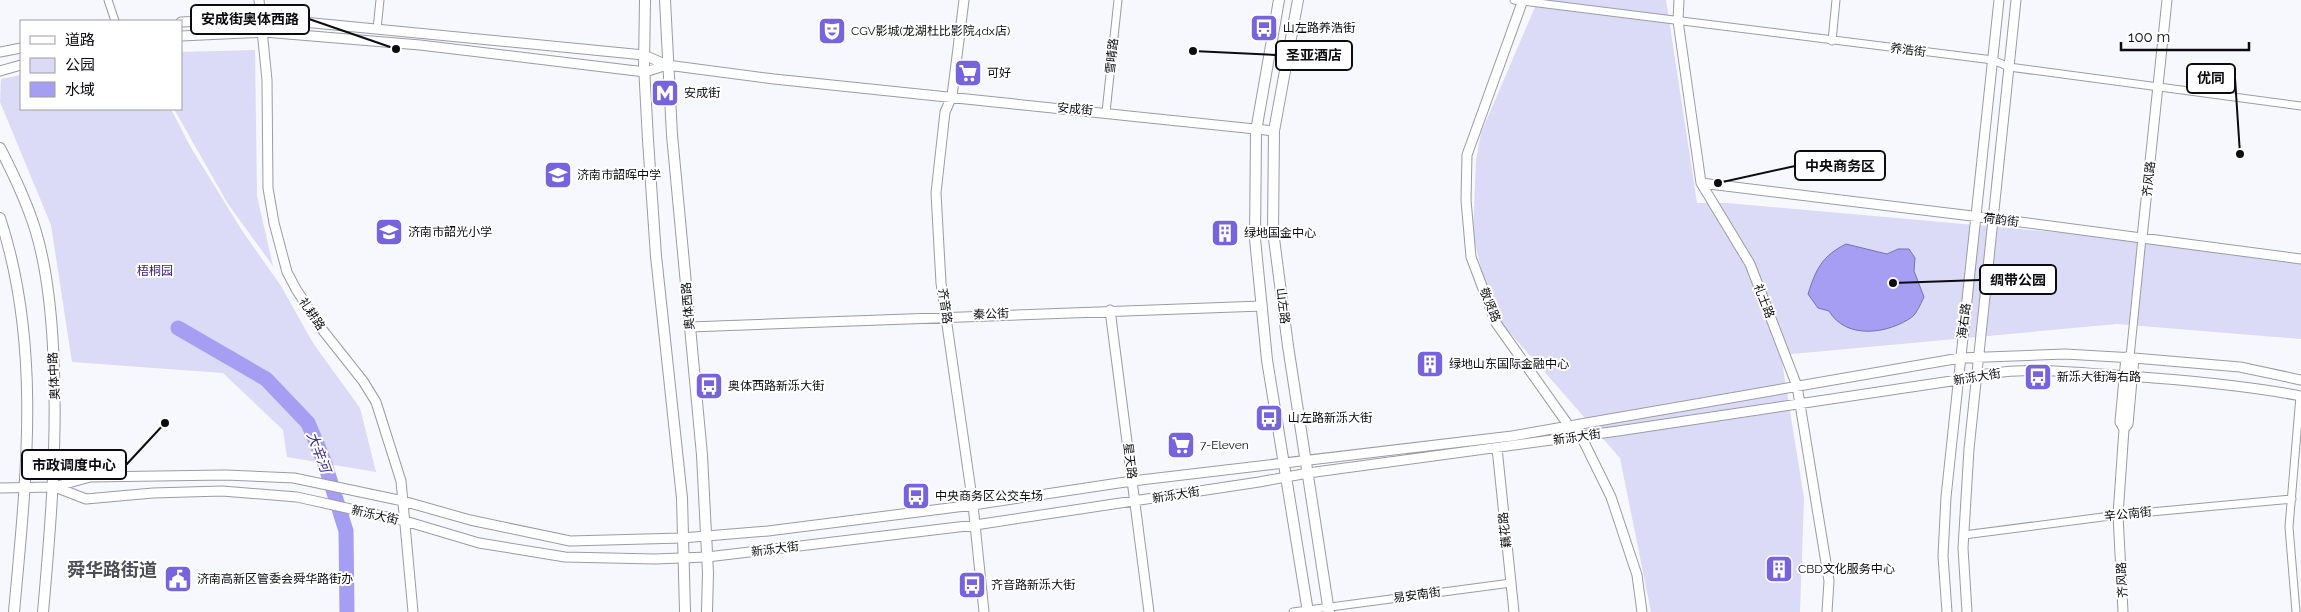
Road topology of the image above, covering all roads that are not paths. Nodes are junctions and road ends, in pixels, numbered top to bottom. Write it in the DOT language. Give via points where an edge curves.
graph roads {
  1 [pos="108,0"];
  2 [pos="259,0"];
  3 [pos="380,0"];
  4 [pos="645,0"];
  5 [pos="665,0"];
  6 [pos="964,0"];
  7 [pos="1118,0"];
  8 [pos="1279,0"];
  9 [pos="1298,0"];
  10 [pos="1520,0"];
  11 [pos="1679,0"];
  12 [pos="1836,0"];
  13 [pos="1999,0"];
  14 [pos="2016,0"];
  15 [pos="2167,0"];
  16 [pos="262,18"];
  17 [pos="115,20"];
  18 [pos="1678,21"];
  19 [pos="182,22"];
  20 [pos="377,29"];
  21 [pos="264,32"];
  22 [pos="182,36"];
  23 [pos="1832,41"];
  24 [pos="20,48"];
  25 [pos="0,52"];
  26 [pos="644,55"];
  27 [pos="1993,60"];
  28 [pos="20,66"];
  29 [pos="667,66"];
  30 [pos="2009,67"];
  31 [pos="0,71"];
  32 [pos="645,72"];
  33 [pos="2158,88"];
  34 [pos="951,97"];
  35 [pos="2301,106"];
  36 [pos="1106,112"];
  37 [pos="1257,128"];
  38 [pos="1274,131"];
  39 [pos="0,148"];
  40 [pos="1701,183"];
  41 [pos="1977,217"];
  42 [pos="0,218"];
  43 [pos="1992,218"];
  44 [pos="2142,238"];
  45 [pos="2301,260"];
  46 [pos="1262,306"];
  47 [pos="1110,310"];
  48 [pos="946,316"];
  49 [pos="690,327"];
  50 [pos="1978,357"];
  51 [pos="2130,357"];
  52 [pos="1960,358"];
  53 [pos="1976,374"];
  54 [pos="2128,376"];
  55 [pos="1958,380"];
  56 [pos="2301,380"];
  57 [pos="1797,386"];
  58 [pos="2301,396"];
  59 [pos="1801,403"];
  60 [pos="1569,426"];
  61 [pos="1581,436"];
  62 [pos="1497,448"];
  63 [pos="1306,460"];
  64 [pos="1284,462"];
  65 [pos="1308,473"];
  66 [pos="1286,478"];
  67 [pos="1132,481"];
  68 [pos="26,486"];
  69 [pos="54,487"];
  70 [pos="0,488"];
  71 [pos="2292,499"];
  72 [pos="403,501"];
  73 [pos="1135,501"];
  74 [pos="973,505"];
  75 [pos="2118,515"];
  76 [pos="405,521"];
  77 [pos="975,525"];
  78 [pos="1964,535"];
  79 [pos="706,537"];
  80 [pos="682,538"];
  81 [pos="708,556"];
  82 [pos="683,557"];
  83 [pos="1510,583"];
  84 [pos="1329,610"];
  85 [pos="1308,611"];
  86 [pos="14,612"];
  87 [pos="43,612"];
  88 [pos="413,612"];
  89 [pos="685,612"];
  90 [pos="707,612"];
  91 [pos="984,612"];
  92 [pos="1149,612"];
  93 [pos="1293,612"];
  94 [pos="1514,612"];
  95 [pos="1642,612"];
  96 [pos="1827,612"];
  97 [pos="1947,612"];
  98 [pos="1967,612"];
  99 [pos="2123,612"];
  100 [pos="2296,612"];
  1 -- 17 [label="street"];
  2 -- 16 [label="main road, 礼耕路"];
  3 -- 20 [label="street"];
  4 -- 26 [label="main road, 奥体西路"];
  5 -- 29 [label="main road, 奥体西路"];
  6 -- 34 [label="main road, 齐音路"];
  7 -- 36 [label="street, 雪晴路"];
  8 -- 37 [label="main road, 山左路"];
  9 -- 38 [label="main road, 山左路"];
  10 -- 18 [label="street, 养浩街"];
  10 -- 60 [label="main road, 敬贤路" via="1467,154 1466,200 1471,257 1496,323"];
  11 -- 18 [label="main road, 礼士路"];
  12 -- 23 [label="street"];
  13 -- 27 [label="main road, 海右路"];
  14 -- 30 [label="main road, 海右路"];
  15 -- 33 [label="main road, 齐风路"];
  16 -- 19 [label="main road, 安成街"];
  16 -- 20 [label="main road, 安成街"];
  16 -- 21 [label="main road, 礼耕路"];
  18 -- 23 [label="street, 养浩街"];
  18 -- 40 [label="main road, 礼士路"];
  20 -- 26 [label="main road, 安成街"];
  21 -- 22 [label="main road, 安成街"];
  21 -- 32 [label="main road, 安成街" via="420,45"];
  21 -- 72 [label="main road, 礼耕路" via="268,188 287,272 321,328 376,402 401,481"];
  23 -- 27 [label="street, 养浩街"];
  24 -- 25 [label="main road"];
  26 -- 29 [label="main road, 安成街"];
  26 -- 32 [label="main road, 奥体西路"];
  27 -- 30 [label="street, 养浩街"];
  27 -- 41 [label="main road, 海右路"];
  28 -- 31 [label="main road"];
  29 -- 32 [label="main road, 安成街"];
  29 -- 34 [label="main road, 安成街"];
  29 -- 49 [label="main road, 奥体西路"];
  30 -- 33 [label="street, 养浩街"];
  30 -- 43 [label="main road, 海右路"];
  32 -- 80 [label="main road, 奥体西路" via="656,256 682,498"];
  33 -- 35 [label="street, 养浩街"];
  33 -- 44 [label="main road, 齐风路"];
  34 -- 36 [label="main road, 安成街"];
  34 -- 48 [label="main road, 齐音路" via="944,112 936,193"];
  36 -- 37 [label="main road, 安成街"];
  37 -- 38 [label="main road, 安成街"];
  37 -- 46 [label="main road, 山左路" via="1255,239"];
  38 -- 63 [label="main road, 山左路" via="1273,231"];
  39 -- 69 [label="main road, 奥体中路" via="36,232 46,278 56,394"];
  40 -- 41 [label="main road, 荷韵街"];
  40 -- 57 [label="main road, 礼士路" via="1750,264"];
  41 -- 43 [label="main road, 荷韵街"];
  41 -- 52 [label="main road, 海右路"];
  42 -- 68 [label="main road, 奥体中路" via="12,255 23,312 29,383"];
  43 -- 44 [label="main road, 荷韵街"];
  43 -- 50 [label="main road, 海右路"];
  44 -- 45 [label="main road, 荷韵街"];
  44 -- 51 [label="street, 齐风路"];
  46 -- 47 [label="main road, 秦公街"];
  46 -- 64 [label="main road, 山左路" via="1267,360"];
  47 -- 48 [label="main road, 秦公街"];
  47 -- 67 [label="main road, 星天路"];
  48 -- 49 [label="main road, 秦公街"];
  48 -- 74 [label="main road, 齐音路"];
  49 -- 79 [label="main road, 奥体西路"];
  50 -- 51 [label="main road, 新泺大街" via="2065,354"];
  50 -- 52 [label="main road, 新泺大街"];
  50 -- 53 [label="main road, 海右路"];
  51 -- 54 [label="main road, 齐风路"];
  51 -- 56 [label="main road, 新泺大街" via="2240,367"];
  52 -- 55 [label="main road, 海右路"];
  52 -- 57 [label="main road, 新泺大街"];
  53 -- 54 [label="main road, 新泺大街" via="2064,370"];
  53 -- 55 [label="main road, 新泺大街"];
  53 -- 78 [label="main road, 海右路"];
  54 -- 58 [label="main road, 新泺大街" via="2220,383"];
  54 -- 75 [label="main road, 齐风路" via="2120,422 2124,428"];
  55 -- 59 [label="main road, 新泺大街"];
  55 -- 97 [label="main road, 海右路" via="1943,556"];
  57 -- 59 [label="main road, 礼士路"];
  57 -- 60 [label="main road, 新泺大街"];
  58 -- 71 [label="street"];
  59 -- 61 [label="main road, 新泺大街"];
  59 -- 96 [label="main road, 礼士路" via="1829,581"];
  60 -- 61 [label="main road, 敬贤路"];
  60 -- 63 [label="main road, 新泺大街" via="1512,436"];
  61 -- 62 [label="main road, 新泺大街"];
  61 -- 95 [label="main road, 敬贤路" via="1611,498 1637,575"];
  62 -- 65 [label="main road, 新泺大街"];
  62 -- 83 [label="main road, 藕花路"];
  63 -- 64 [label="main road, 新泺大街"];
  63 -- 65 [label="main road, 山左路"];
  64 -- 66 [label="main road, 山左路"];
  64 -- 67 [label="main road, 新泺大街"];
  65 -- 66 [label="main road, 新泺大街"];
  65 -- 84 [label="main road, 山左路"];
  66 -- 73 [label="main road, 新泺大街"];
  66 -- 85 [label="main road, 山左路"];
  67 -- 73 [label="main road, 星天路"];
  67 -- 74 [label="main road, 新泺大街"];
  68 -- 69 [label="main road, 新泺大街"];
  68 -- 70 [label="main road, 新泺大街"];
  68 -- 86 [label="main road, 奥体中路"];
  69 -- 72 [label="main road, 新泺大街" via="90,477 225,474 301,479"];
  69 -- 76 [label="main road, 新泺大街" via="86,499 222,491 298,497"];
  69 -- 87 [label="main road, 奥体中路"];
  71 -- 75 [label="street, 辛公南街"];
  71 -- 100 [label="street" via="2289,527"];
  72 -- 76 [label="main road, 礼耕路"];
  72 -- 80 [label="main road, 新泺大街" via="470,520 570,540"];
  73 -- 77 [label="main road, 新泺大街"];
  73 -- 92 [label="main road, 星天路"];
  74 -- 77 [label="main road, 齐音路"];
  74 -- 79 [label="main road, 新泺大街"];
  75 -- 78 [label="street, 辛公南街"];
  75 -- 99 [label="main road, 齐风路"];
  76 -- 82 [label="main road, 新泺大街" via="479,542 565,557"];
  76 -- 88 [label="main road, 礼耕路"];
  77 -- 81 [label="main road, 新泺大街"];
  77 -- 91 [label="main road, 齐音路"];
  78 -- 98 [label="main road, 海右路"];
  79 -- 80 [label="main road, 新泺大街"];
  79 -- 81 [label="main road, 奥体西路"];
  80 -- 82 [label="main road, 奥体西路"];
  81 -- 82 [label="main road, 新泺大街"];
  81 -- 90 [label="main road, 奥体西路"];
  82 -- 89 [label="main road, 奥体西路"];
  83 -- 84 [label="street, 易安南街"];
  83 -- 94 [label="main road, 藕花路"];
  84 -- 85 [label="street, 易安南街"];
  85 -- 93 [label="street, 易安南街"];
}
